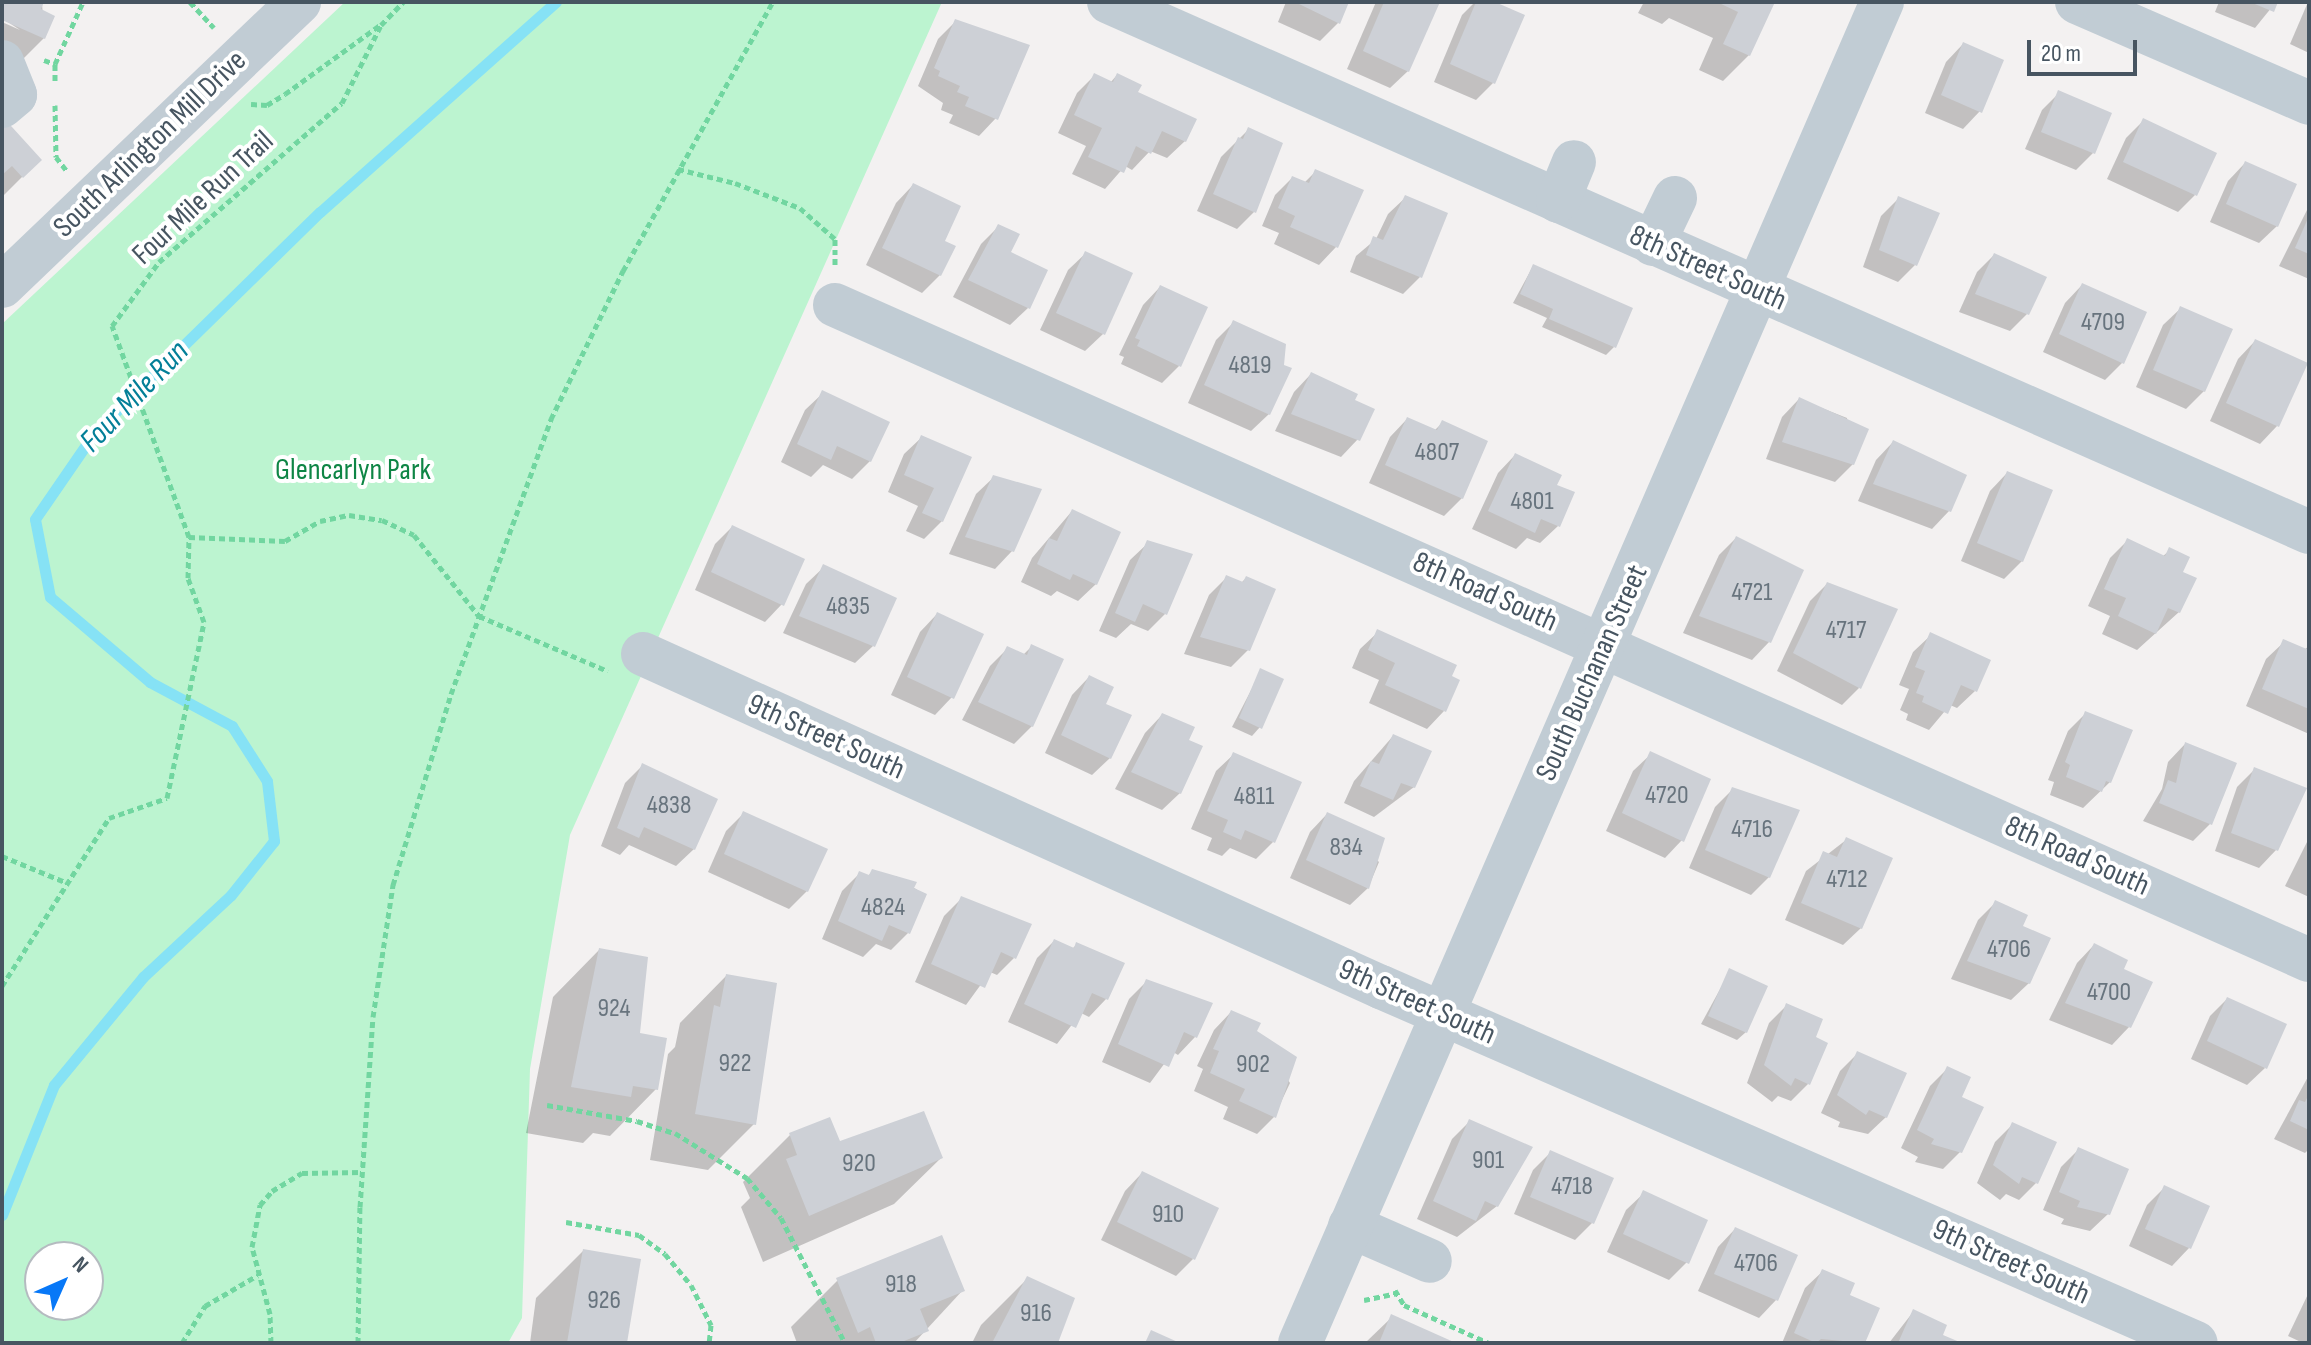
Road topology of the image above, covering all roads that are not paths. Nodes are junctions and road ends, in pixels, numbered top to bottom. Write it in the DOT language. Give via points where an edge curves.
graph roads {
  1 [pos="299,2"];
  2 [pos="1109,2"];
  3 [pos="1882,2"];
  4 [pos="2077,2"];
  5 [pos="2,62"];
  6 [pos="2309,103"];
  7 [pos="2,106"];
  8 [pos="1574,162"];
  9 [pos="1675,198"];
  10 [pos="1558,201"];
  11 [pos="1653,244"];
  12 [pos="2,286"];
  13 [pos="1757,290"];
  14 [pos="835,305"];
  15 [pos="2309,532"];
  16 [pos="1605,646"];
  17 [pos="643,654"];
  18 [pos="2309,960"];
  19 [pos="1442,1013"];
  20 [pos="1350,1226"];
  21 [pos="1430,1261"];
  22 [pos="1300,1343"];
  23 [pos="2196,1343"];
  1 -- 12 [label="street, South Arlington Mill Drive" via="220,58"];
  2 -- 10 [label="street, 8th Street South"];
  3 -- 13 [label="street, South Buchanan Street"];
  4 -- 6 [label="street"];
  5 -- 7 [label="street" via="15,95"];
  8 -- 10 [label="street"];
  9 -- 11 [label="street"];
  10 -- 11 [label="street, 8th Street South"];
  11 -- 13 [label="street, 8th Street South"];
  13 -- 15 [label="street, 8th Street South"];
  13 -- 16 [label="street, South Buchanan Street"];
  14 -- 16 [label="street, 8th Road South"];
  16 -- 18 [label="street, 8th Road South"];
  16 -- 19 [label="street, South Buchanan Street"];
  17 -- 19 [label="street, 9th Street South"];
  19 -- 20 [label="street, South Buchanan Street"];
  19 -- 23 [label="street, 9th Street South"];
  20 -- 21 [label="street"];
  20 -- 22 [label="street, South Buchanan Street"];
}
